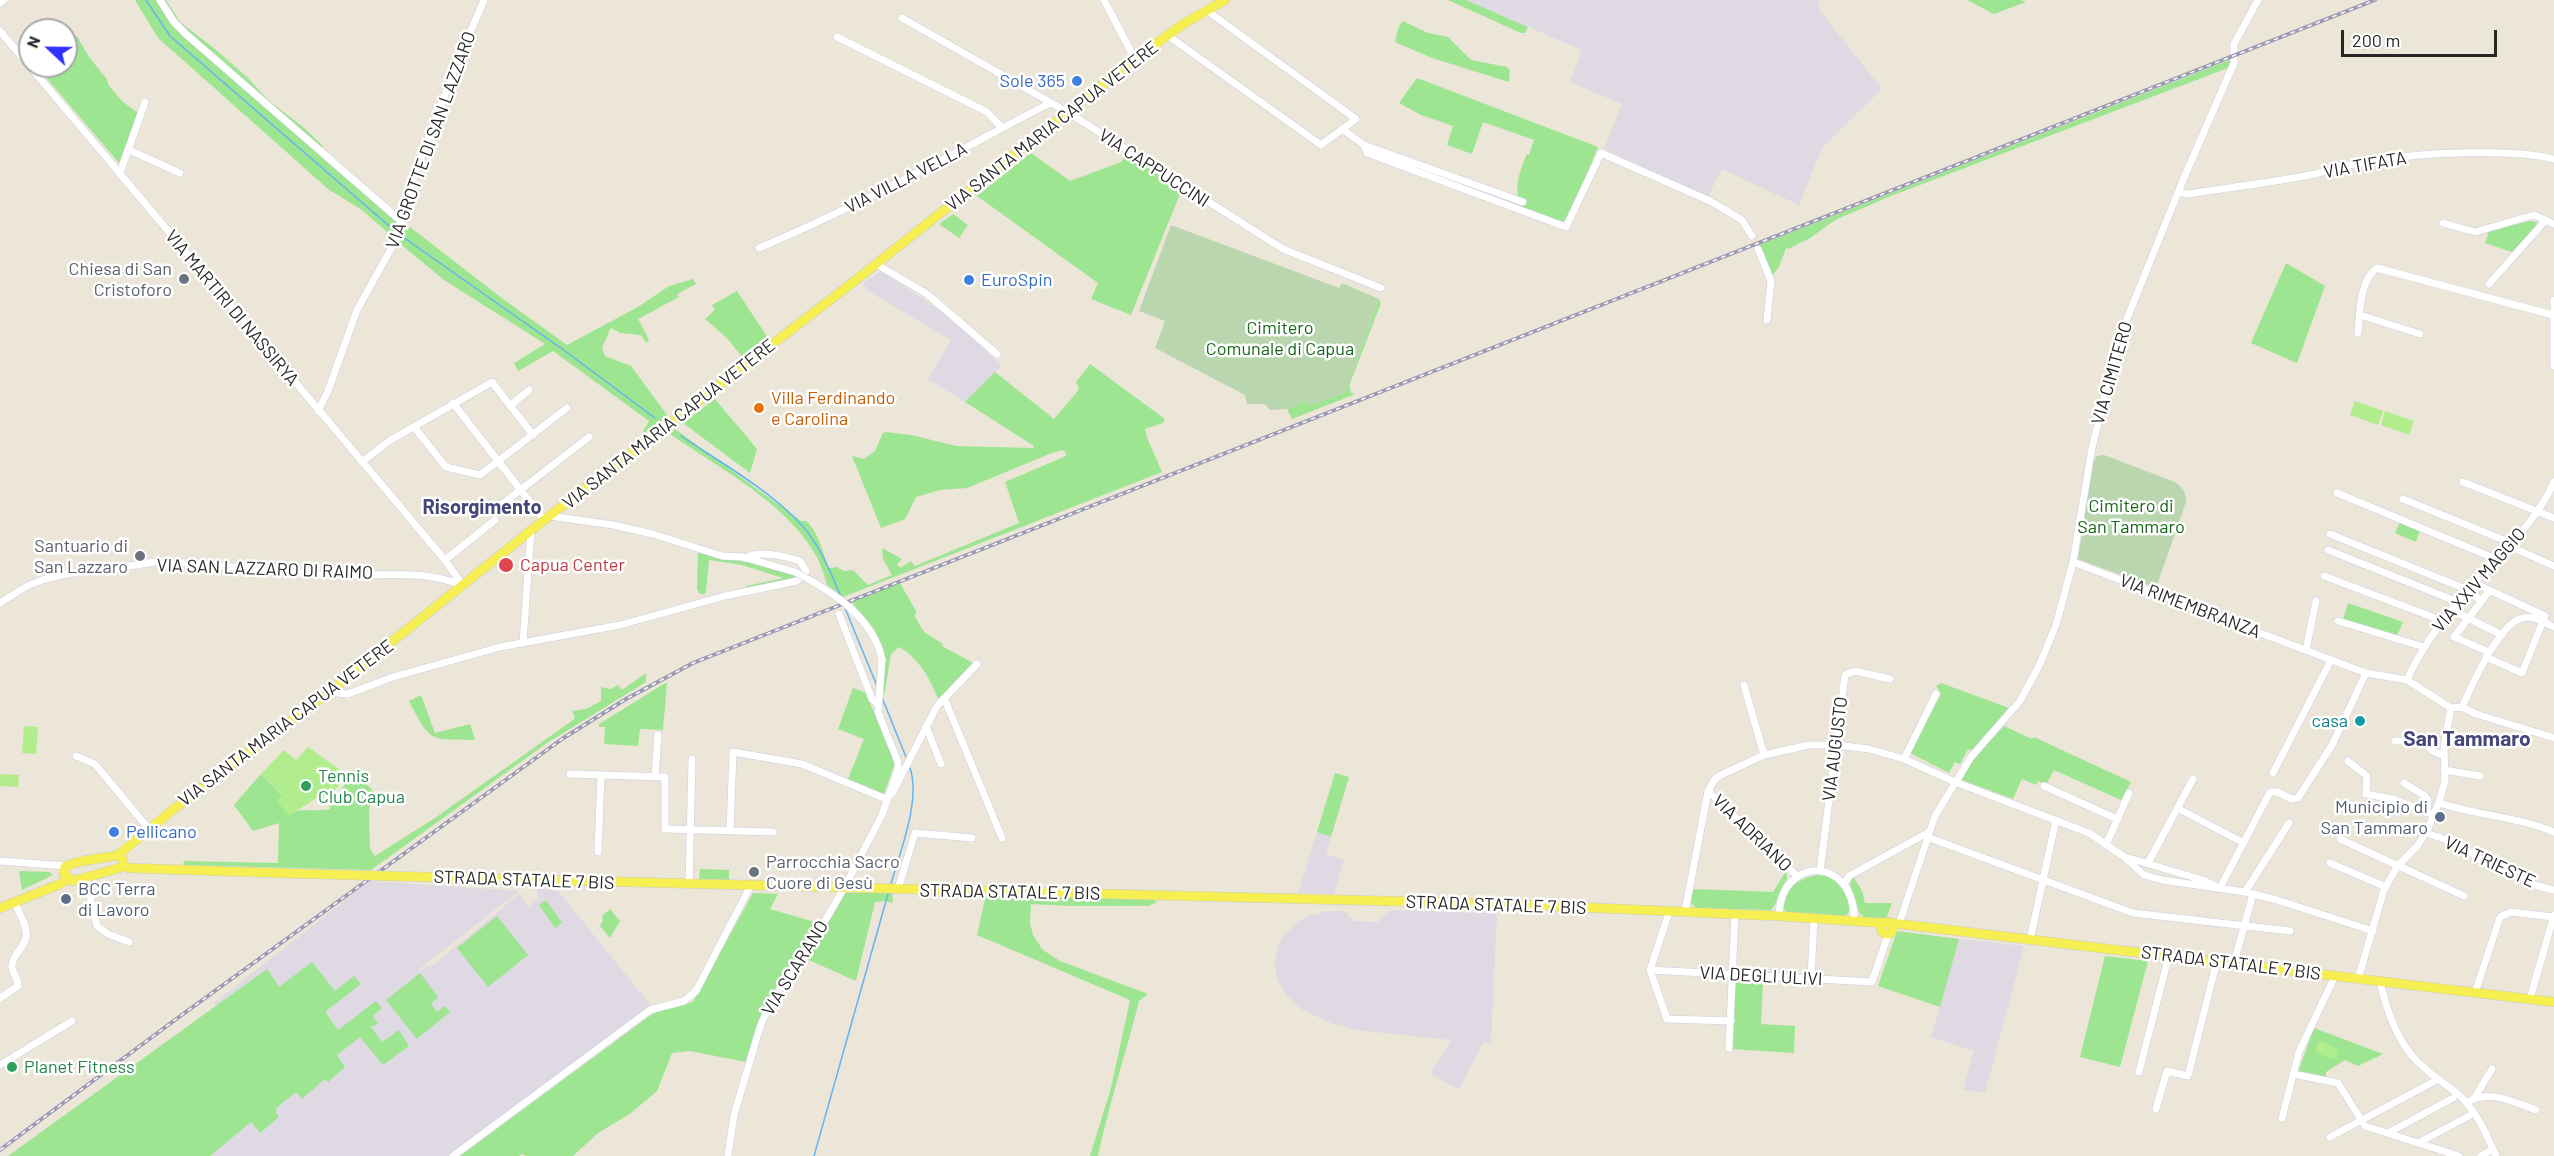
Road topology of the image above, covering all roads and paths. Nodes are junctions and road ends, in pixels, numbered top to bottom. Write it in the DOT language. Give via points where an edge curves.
graph roads {
  1 [pos="4,0"];
  2 [pos="160,0"];
  3 [pos="484,0"];
  4 [pos="1104,0"];
  5 [pos="1225,0"];
  6 [pos="2258,0"];
  7 [pos="0,3"];
  8 [pos="1206,10"];
  9 [pos="902,18"];
  10 [pos="0,31"];
  11 [pos="1167,35"];
  12 [pos="837,37"];
  13 [pos="1135,60"];
  14 [pos="145,102"];
  15 [pos="1050,103"];
  16 [pos="1069,113"];
  17 [pos="1002,128"];
  18 [pos="1342,129"];
  19 [pos="1364,145"];
  20 [pos="129,150"];
  21 [pos="2554,159"];
  22 [pos="120,172"];
  23 [pos="180,173"];
  24 [pos="2178,192"];
  25 [pos="1523,202"];
  26 [pos="2546,220"];
  27 [pos="2443,223"];
  28 [pos="2554,224"];
  29 [pos="401,225"];
  30 [pos="1752,236"];
  31 [pos="759,248"];
  32 [pos="1758,249"];
  33 [pos="876,264"];
  34 [pos="2489,284"];
  35 [pos="1381,288"];
  36 [pos="2554,300"];
  37 [pos="2360,315"];
  38 [pos="2553,317"];
  39 [pos="1767,320"];
  40 [pos="2358,333"];
  41 [pos="2420,334"];
  42 [pos="997,354"];
  43 [pos="2554,360"];
  44 [pos="2554,366"];
  45 [pos="529,390"];
  46 [pos="453,403"];
  47 [pos="510,406"];
  48 [pos="567,408"];
  49 [pos="318,411"];
  50 [pos="414,427"];
  51 [pos="532,435"];
  52 [pos="589,437"];
  53 [pos="362,462"];
  54 [pos="498,462"];
  55 [pos="2463,482"];
  56 [pos="2554,482"];
  57 [pos="521,490"];
  58 [pos="2337,493"];
  59 [pos="2403,499"];
  60 [pos="501,505"];
  61 [pos="2537,511"];
  62 [pos="547,518"];
  63 [pos="2554,518"];
  64 [pos="495,520"];
  65 [pos="531,531"];
  66 [pos="2330,534"];
  67 [pos="2510,544"];
  68 [pos="2328,550"];
  69 [pos="745,558"];
  70 [pos="2496,559"];
  71 [pos="445,560"];
  72 [pos="2073,562"];
  73 [pos="2554,566"];
  74 [pos="2324,576"];
  75 [pos="2474,583"];
  76 [pos="463,586"];
  77 [pos="2468,590"];
  78 [pos="2490,590"];
  79 [pos="2316,601"];
  80 [pos="2481,601"];
  81 [pos="2458,602"];
  82 [pos="0,603"];
  83 [pos="2452,610"];
  84 [pos="839,614"];
  85 [pos="2468,618"];
  86 [pos="2338,621"];
  87 [pos="2443,621"];
  88 [pos="2542,622"];
  89 [pos="2554,627"];
  90 [pos="2502,635"];
  91 [pos="523,642"];
  92 [pos="2424,647"];
  93 [pos="2306,650"];
  94 [pos="2487,654"];
  95 [pos="2331,660"];
  96 [pos="977,664"];
  97 [pos="2366,673"];
  98 [pos="1890,679"];
  99 [pos="2407,680"];
  100 [pos="1744,686"];
  101 [pos="329,692"];
  102 [pos="1936,694"];
  103 [pos="945,700"];
  104 [pos="878,704"];
  105 [pos="2462,707"];
  106 [pos="2451,708"];
  107 [pos="926,726"];
  108 [pos="658,735"];
  109 [pos="2554,738"];
  110 [pos="2395,741"];
  111 [pos="1836,745"];
  112 [pos="1764,755"];
  113 [pos="76,756"];
  114 [pos="2444,756"];
  115 [pos="692,759"];
  116 [pos="1905,759"];
  117 [pos="2348,761"];
  118 [pos="941,764"];
  119 [pos="2444,770"];
  120 [pos="2273,773"];
  121 [pos="570,774"];
  122 [pos="601,775"];
  123 [pos="655,776"];
  124 [pos="2480,776"];
  125 [pos="2193,779"];
  126 [pos="1954,782"];
  127 [pos="2404,783"];
  128 [pos="2044,786"];
  129 [pos="1708,791"];
  130 [pos="2128,794"];
  131 [pos="886,799"];
  132 [pos="2439,803"];
  133 [pos="2177,808"];
  134 [pos="2430,814"];
  135 [pos="882,815"];
  136 [pos="2117,819"];
  137 [pos="2056,820"];
  138 [pos="2289,823"];
  139 [pos="149,829"];
  140 [pos="690,831"];
  141 [pos="730,831"];
  142 [pos="773,832"];
  143 [pos="2554,832"];
  144 [pos="2426,833"];
  145 [pos="1928,834"];
  146 [pos="972,838"];
  147 [pos="1002,838"];
  148 [pos="2340,839"];
  149 [pos="2244,843"];
  150 [pos="2106,845"];
  151 [pos="598,852"];
  152 [pos="118,855"];
  153 [pos="2123,856"];
  154 [pos="0,861"];
  155 [pos="2148,863"];
  156 [pos="2330,863"];
  157 [pos="67,866"];
  158 [pos="124,866"];
  159 [pos="2397,867"];
  160 [pos="1820,871"];
  161 [pos="1797,876"];
  162 [pos="85,877"];
  163 [pos="68,879"];
  164 [pos="2043,881"];
  165 [pos="1845,883"];
  166 [pos="689,884"];
  167 [pos="751,885"];
  168 [pos="2386,886"];
  169 [pos="844,888"];
  170 [pos="2220,888"];
  171 [pos="898,889"];
  172 [pos="2554,890"];
  173 [pos="2249,893"];
  174 [pos="2464,896"];
  175 [pos="14,902"];
  176 [pos="0,908"];
  177 [pos="1669,912"];
  178 [pos="1685,912"];
  179 [pos="1735,914"];
  180 [pos="2553,915"];
  181 [pos="1779,916"];
  182 [pos="1814,918"];
  183 [pos="1857,921"];
  184 [pos="2243,927"];
  185 [pos="1891,928"];
  186 [pos="2290,931"];
  187 [pos="2373,931"];
  188 [pos="2030,940"];
  189 [pos="129,942"];
  190 [pos="2169,955"];
  191 [pos="2217,961"];
  192 [pos="2234,963"];
  193 [pos="1650,970"];
  194 [pos="1733,974"];
  195 [pos="2335,976"];
  196 [pos="1810,978"];
  197 [pos="2358,979"];
  198 [pos="2380,981"];
  199 [pos="2475,993"];
  200 [pos="0,998"];
  201 [pos="2530,999"];
  202 [pos="2554,1002"];
  203 [pos="72,1021"];
  204 [pos="1731,1021"];
  205 [pos="1729,1048"];
  206 [pos="0,1065"];
  207 [pos="2492,1069"];
  208 [pos="2139,1072"];
  209 [pos="2294,1074"];
  210 [pos="2435,1082"];
  211 [pos="2475,1096"];
  212 [pos="2453,1098"];
  213 [pos="2466,1103"];
  214 [pos="2157,1109"];
  215 [pos="2536,1110"];
  216 [pos="2469,1116"];
  217 [pos="2282,1118"];
  218 [pos="2362,1120"];
  219 [pos="2388,1133"];
  220 [pos="2330,1137"];
  221 [pos="2418,1143"];
  222 [pos="2495,1153"];
  223 [pos="453,1156"];
  224 [pos="728,1156"];
  225 [pos="2459,1156"];
  226 [pos="2481,1156"];
  1 -- 7 [label="street"];
  2 -- 29 [label="street" via="187,35"];
  3 -- 29 [label="street, VIA GROTTE DI SAN LAZZARO" via="413,180"];
  4 -- 13 [label="street"];
  5 -- 8 [label="main road, VIA SANTA MARIA CAPUA VETERE"];
  6 -- 24 [label="street, VIA CIMITERO" via="2234,44 2234,63"];
  8 -- 11 [label="main road, VIA SANTA MARIA CAPUA VETERE"];
  8 -- 18 [label="street" via="1356,120"];
  9 -- 15 [label="street, VIA CAPPUCCINI"];
  10 -- 22 [label="street, VIA MARTIRI DI NASSIRYA"];
  11 -- 13 [label="main road, VIA SANTA MARIA CAPUA VETERE"];
  11 -- 18 [label="street" via="1321,145"];
  12 -- 17 [label="street" via="987,112"];
  13 -- 16 [label="main road, VIA SANTA MARIA CAPUA VETERE"];
  14 -- 20 [label="street"];
  15 -- 16 [label="street, VIA CAPPUCCINI"];
  15 -- 17 [label="street, VIA VILLA VELLA"];
  16 -- 33 [label="main road, VIA SANTA MARIA CAPUA VETERE"];
  16 -- 35 [label="street, VIA CAPPUCCINI" via="1283,249"];
  17 -- 31 [label="street, VIA VILLA VELLA" via="898,183"];
  18 -- 19 [label="street"];
  19 -- 25 [label="street"];
  19 -- 30 [label="street" via="1367,153 1566,227 1601,153 1710,201 1742,220"];
  20 -- 22 [label="street"];
  20 -- 23 [label="street"];
  21 -- 24 [label="street, VIA TIFATA" via="2504,154 2410,156 2307,176 2188,194"];
  22 -- 49 [label="street, VIA MARTIRI DI NASSIRYA"];
  24 -- 72 [label="street, VIA CIMITERO" via="2118,341 2092,448"];
  26 -- 27 [label="street" via="2534,215 2475,232"];
  26 -- 28 [label="street"];
  26 -- 34 [label="street"];
  29 -- 49 [label="street, VIA GROTTE DI SAN LAZZARO" via="357,310"];
  32 -- 39 [label="street" via="1771,281"];
  33 -- 42 [label="street" via="927,294"];
  33 -- 62 [label="main road, VIA SANTA MARIA CAPUA VETERE"];
  36 -- 38 [label="street"];
  37 -- 38 [label="street" via="2367,282 2377,268"];
  37 -- 40 [label="street"];
  37 -- 41 [label="street"];
  38 -- 43 [label="street"];
  43 -- 44 [label="street"];
  45 -- 47 [label="street"];
  46 -- 47 [label="street" via="492,382"];
  46 -- 50 [label="street"];
  46 -- 54 [label="street"];
  47 -- 51 [label="street"];
  48 -- 51 [label="street"];
  49 -- 53 [label="street, VIA MARTIRI DI NASSIRYA"];
  50 -- 53 [label="street"];
  50 -- 54 [label="street" via="446,466 480,475"];
  51 -- 54 [label="street"];
  52 -- 57 [label="street"];
  53 -- 71 [label="street, VIA MARTIRI DI NASSIRYA"];
  54 -- 57 [label="street"];
  55 -- 61 [label="street"];
  56 -- 61 [label="street, VIA XXIV MAGGIO"];
  57 -- 60 [label="street"];
  57 -- 62 [label="street"];
  58 -- 70 [label="street"];
  59 -- 67 [label="street"];
  61 -- 63 [label="street"];
  61 -- 67 [label="street, VIA XXIV MAGGIO"];
  62 -- 65 [label="main road, VIA SANTA MARIA CAPUA VETERE"];
  62 -- 69 [label="street" via="614,525 722,556"];
  64 -- 71 [label="street"];
  65 -- 76 [label="main road, VIA SANTA MARIA CAPUA VETERE"];
  65 -- 91 [label="street"];
  66 -- 77 [label="street"];
  67 -- 70 [label="street, VIA XXIV MAGGIO"];
  67 -- 73 [label="street"];
  68 -- 81 [label="street"];
  69 -- 91 [label="street" via="776,556 796,560 804,564 805,574 797,581 620,625"];
  69 -- 104 [label="street, bridge" via="795,572 860,617 875,638 882,660"];
  70 -- 75 [label="street, VIA XXIV MAGGIO"];
  71 -- 76 [label="street, VIA MARTIRI DI NASSIRYA"];
  72 -- 93 [label="street, VIA RIMEMBRANZA"];
  72 -- 126 [label="street, VIA CIMITERO" via="2056,625 2039,666 2020,701"];
  74 -- 87 [label="street"];
  75 -- 77 [label="street, VIA XXIV MAGGIO"];
  75 -- 78 [label="street"];
  76 -- 82 [label="street, VIA SAN LAZZARO DI RAIMO" via="416,575 324,575 159,561 43,580"];
  76 -- 101 [label="main road, VIA SANTA MARIA CAPUA VETERE"];
  77 -- 80 [label="street"];
  77 -- 81 [label="street, VIA XXIV MAGGIO"];
  78 -- 80 [label="street"];
  78 -- 88 [label="street" via="2545,616"];
  79 -- 93 [label="street"];
  80 -- 85 [label="street"];
  81 -- 83 [label="street, VIA XXIV MAGGIO"];
  83 -- 85 [label="street"];
  83 -- 87 [label="street, VIA XXIV MAGGIO"];
  84 -- 104 [label="street" via="872,699"];
  85 -- 90 [label="street"];
  85 -- 94 [label="street" via="2454,637"];
  86 -- 92 [label="street"];
  87 -- 92 [label="street, VIA XXIV MAGGIO"];
  88 -- 89 [label="street"];
  88 -- 90 [label="street" via="2523,618"];
  88 -- 94 [label="street" via="2522,673"];
  90 -- 94 [label="street"];
  91 -- 101 [label="street" via="403,674 348,694"];
  92 -- 99 [label="street, VIA XXIV MAGGIO"];
  93 -- 95 [label="street, VIA RIMEMBRANZA"];
  94 -- 105 [label="street"];
  95 -- 97 [label="street, VIA RIMEMBRANZA"];
  95 -- 120 [label="street"];
  96 -- 103 [label="street"];
  97 -- 99 [label="street, VIA RIMEMBRANZA"];
  97 -- 149 [label="street" via="2332,745 2298,798 2292,800 2270,792"];
  98 -- 111 [label="street, VIA AUGUSTO" via="1855,671 1845,675"];
  99 -- 106 [label="street"];
  100 -- 112 [label="street"];
  101 -- 139 [label="main road, VIA SANTA MARIA CAPUA VETERE"];
  102 -- 116 [label="street"];
  103 -- 107 [label="street"];
  103 -- 147 [label="street"];
  104 -- 131 [label="street" via="899,766"];
  105 -- 106 [label="street"];
  105 -- 109 [label="street"];
  106 -- 114 [label="street"];
  107 -- 118 [label="street"];
  107 -- 135 [label="street"];
  108 -- 123 [label="street"];
  110 -- 114 [label="street" via="2421,741"];
  111 -- 112 [label="street" via="1809,745"];
  111 -- 116 [label="street"];
  111 -- 160 [label="street, VIA AUGUSTO"];
  112 -- 129 [label="street" via="1721,775"];
  113 -- 139 [label="street" via="95,764"];
  114 -- 119 [label="street"];
  115 -- 140 [label="street"];
  116 -- 126 [label="street"];
  117 -- 134 [label="street" via="2367,776 2366,794 2393,799"];
  119 -- 124 [label="street"];
  119 -- 132 [label="street"];
  121 -- 122 [label="street"];
  122 -- 123 [label="street"];
  122 -- 151 [label="street"];
  123 -- 140 [label="street" via="665,777 665,829"];
  125 -- 133 [label="street"];
  126 -- 137 [label="street"];
  126 -- 145 [label="street, VIA CIMITERO"];
  127 -- 134 [label="street" via="2425,796"];
  128 -- 136 [label="street"];
  129 -- 161 [label="street, VIA ADRIANO"];
  129 -- 178 [label="street"];
  130 -- 136 [label="street"];
  131 -- 135 [label="street"];
  131 -- 141 [label="street" via="802,764 733,752"];
  132 -- 134 [label="street"];
  132 -- 143 [label="street"];
  133 -- 149 [label="street"];
  133 -- 155 [label="street"];
  134 -- 144 [label="street"];
  135 -- 169 [label="street, VIA SCARANO"];
  136 -- 150 [label="street"];
  137 -- 150 [label="street" via="2089,832"];
  137 -- 164 [label="street"];
  138 -- 173 [label="street"];
  139 -- 152 [label="main road, VIA SANTA MARIA CAPUA VETERE"];
  140 -- 141 [label="street"];
  140 -- 166 [label="street"];
  141 -- 142 [label="street"];
  144 -- 159 [label="street"];
  144 -- 172 [label="street, VIA TRIESTE" via="2456,843 2483,863 2502,867 2531,884"];
  145 -- 164 [label="street"];
  145 -- 165 [label="street" via="1850,876"];
  145 -- 185 [label="street, VIA CIMITERO"];
  146 -- 171 [label="street" via="915,833"];
  148 -- 159 [label="street"];
  149 -- 170 [label="street"];
  150 -- 153 [label="street"];
  152 -- 157 [label="main road"];
  152 -- 158 [label="main road"];
  153 -- 155 [label="street"];
  153 -- 170 [label="street" via="2144,875"];
  154 -- 157 [label="street"];
  155 -- 170 [label="street"];
  156 -- 168 [label="street"];
  157 -- 163 [label="main road" via="63,871"];
  158 -- 162 [label="main road"];
  158 -- 166 [label="main road, STRADA STATALE 7 BIS, bridge"];
  159 -- 168 [label="street"];
  159 -- 174 [label="street"];
  160 -- 161 [label="street"];
  160 -- 165 [label="street"];
  161 -- 181 [label="street" via="1781,897"];
  162 -- 163 [label="main road"];
  162 -- 189 [label="street" via="97,926"];
  163 -- 175 [label="main road"];
  164 -- 184 [label="street" via="2133,913"];
  164 -- 188 [label="street"];
  165 -- 183 [label="street"];
  166 -- 167 [label="main road, STRADA STATALE 7 BIS"];
  167 -- 169 [label="main road, STRADA STATALE 7 BIS"];
  167 -- 223 [label="street" via="691,997 650,1010"];
  168 -- 187 [label="street"];
  169 -- 171 [label="main road, STRADA STATALE 7 BIS"];
  169 -- 224 [label="street, VIA SCARANO" via="770,1003 734,1115"];
  170 -- 173 [label="street"];
  171 -- 177 [label="main road, STRADA STATALE 7 BIS" via="1508,904"];
  173 -- 184 [label="street"];
  173 -- 187 [label="street"];
  175 -- 176 [label="main road"];
  175 -- 200 [label="street" via="26,938 13,961 18,986"];
  177 -- 178 [label="main road, STRADA STATALE 7 BIS"];
  177 -- 193 [label="street"];
  178 -- 179 [label="main road, STRADA STATALE 7 BIS"];
  179 -- 181 [label="main road, STRADA STATALE 7 BIS"];
  179 -- 194 [label="street"];
  180 -- 199 [label="street" via="2511,912 2500,917"];
  180 -- 201 [label="street"];
  181 -- 182 [label="main road, STRADA STATALE 7 BIS"];
  182 -- 183 [label="main road, STRADA STATALE 7 BIS"];
  182 -- 196 [label="street"];
  183 -- 185 [label="main road, STRADA STATALE 7 BIS"];
  184 -- 186 [label="street"];
  184 -- 192 [label="street"];
  185 -- 188 [label="main road, STRADA STATALE 7 BIS"];
  185 -- 196 [label="street, VIA DEGLI ULIVI" via="1872,982"];
  187 -- 197 [label="street"];
  188 -- 190 [label="main road, STRADA STATALE 7 BIS"];
  190 -- 191 [label="main road, STRADA STATALE 7 BIS"];
  190 -- 208 [label="street"];
  191 -- 192 [label="main road, STRADA STATALE 7 BIS"];
  191 -- 214 [label="street" via="2188,1076 2167,1071"];
  192 -- 195 [label="main road, STRADA STATALE 7 BIS"];
  193 -- 194 [label="street, VIA DEGLI ULIVI"];
  193 -- 204 [label="street" via="1667,1019"];
  194 -- 196 [label="street, VIA DEGLI ULIVI"];
  194 -- 204 [label="street"];
  195 -- 197 [label="main road, STRADA STATALE 7 BIS"];
  195 -- 209 [label="street" via="2299,1052"];
  197 -- 198 [label="main road, STRADA STATALE 7 BIS"];
  198 -- 199 [label="main road, STRADA STATALE 7 BIS"];
  198 -- 213 [label="street" via="2397,1032 2413,1057"];
  199 -- 201 [label="main road, STRADA STATALE 7 BIS"];
  201 -- 202 [label="main road, STRADA STATALE 7 BIS"];
  203 -- 206 [label="street"];
  204 -- 205 [label="street"];
  207 -- 211 [label="street"];
  209 -- 217 [label="street"];
  209 -- 218 [label="street" via="2338,1083"];
  210 -- 218 [label="street"];
  211 -- 213 [label="street"];
  211 -- 215 [label="street" via="2487,1095"];
  212 -- 219 [label="street"];
  213 -- 222 [label="street"];
  216 -- 221 [label="street"];
  218 -- 219 [label="street" via="2365,1126"];
  218 -- 220 [label="street"];
  219 -- 221 [label="street"];
  221 -- 225 [label="street"];
  222 -- 226 [label="street"];
}
